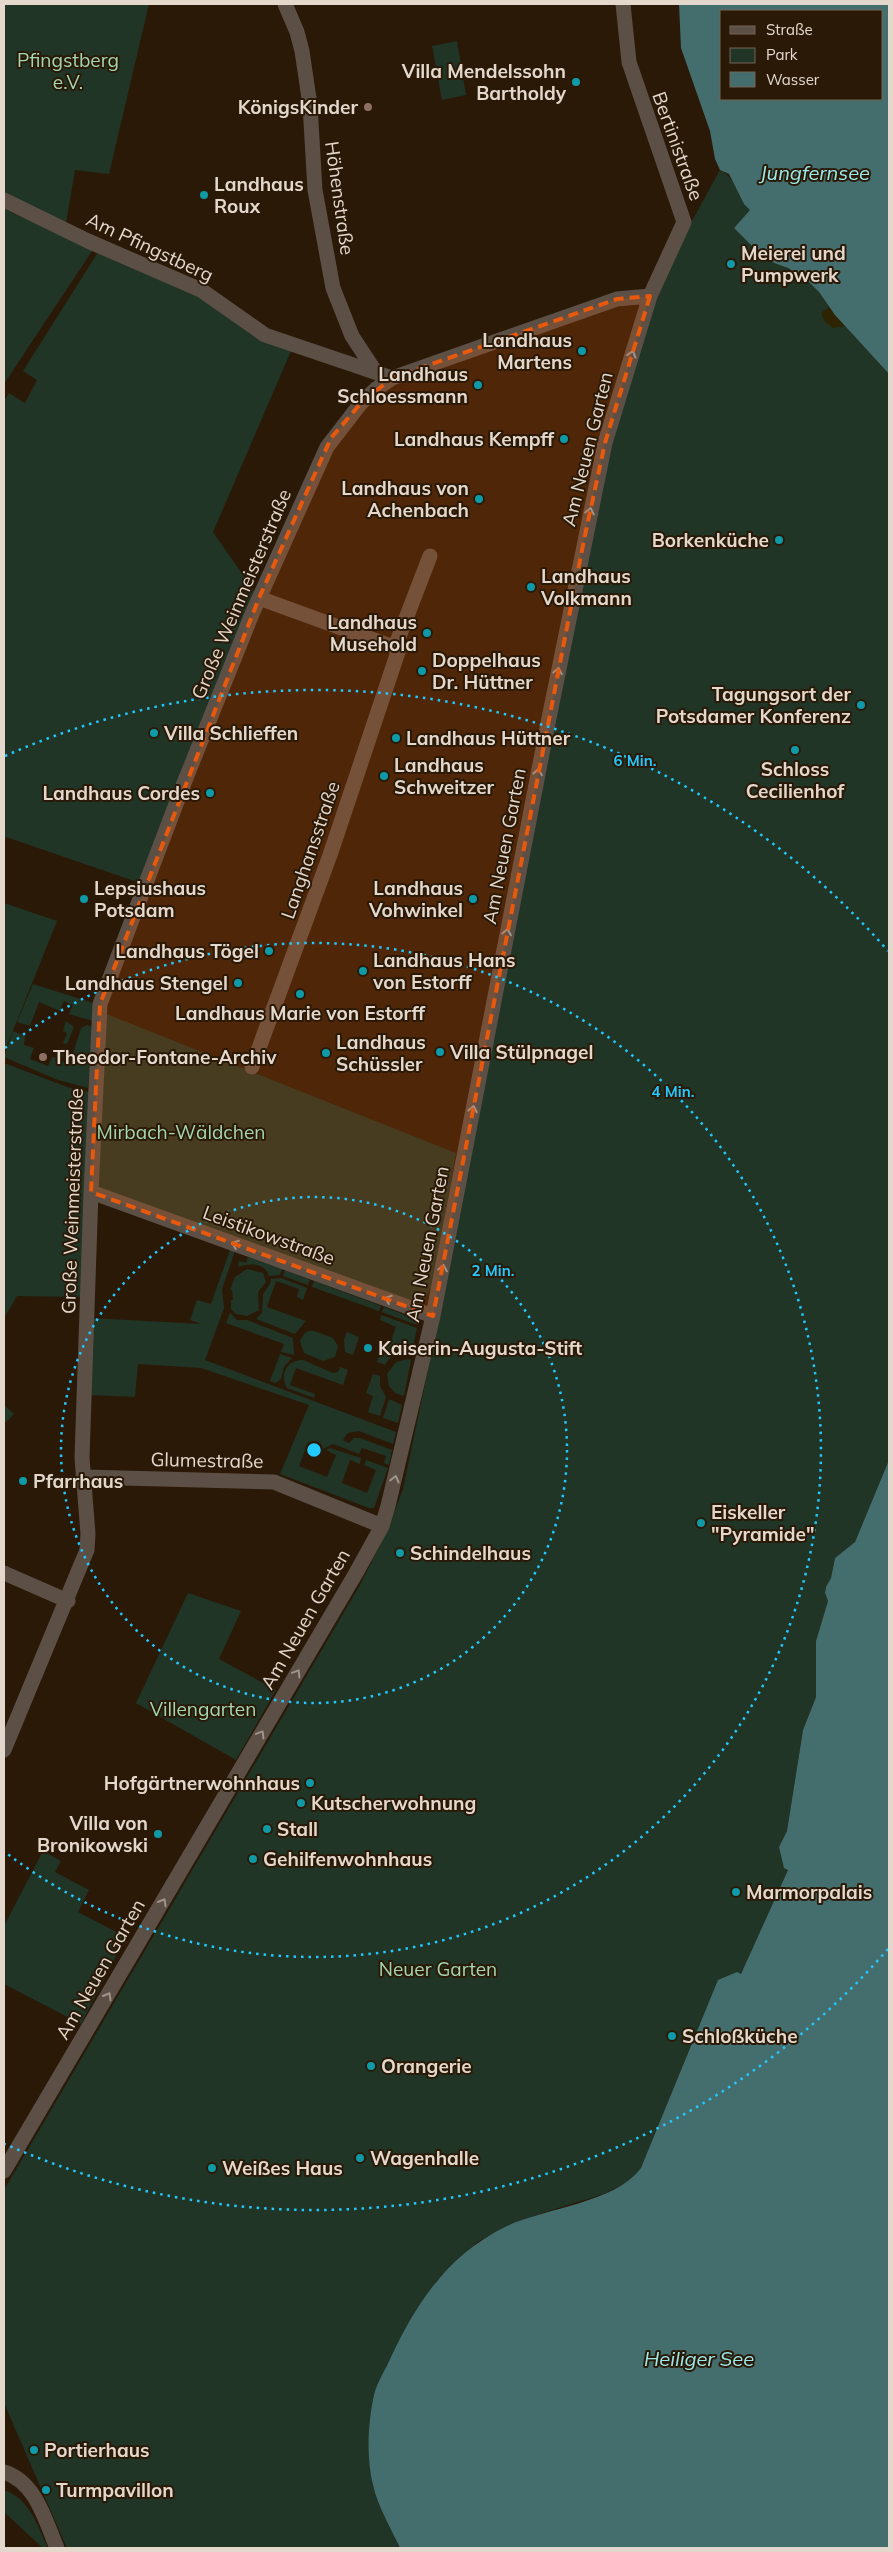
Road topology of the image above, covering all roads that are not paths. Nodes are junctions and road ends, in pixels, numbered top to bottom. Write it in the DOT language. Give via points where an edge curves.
graph roads {
  1 [pos="285,4"];
  2 [pos="623,4"];
  3 [pos="4,200"];
  4 [pos="650,296"];
  5 [pos="352,336"];
  6 [pos="332,356"];
  7 [pos="375,371"];
  8 [pos="392,378"];
  9 [pos="430,556"];
  10 [pos="259,598"];
  11 [pos="395,647"];
  12 [pos="252,1067"];
  13 [pos="91,1192"];
  14 [pos="433,1316"];
  15 [pos="84,1477"];
  16 [pos="382,1526"];
  17 [pos="4,1573"];
  18 [pos="68,1601"];
  19 [pos="4,1750"];
  20 [pos="4,2171"];
  21 [pos="4,2472"];
  22 [pos="57,2548"];
  1 -- 5 [label="street, Höhenstraße" via="302,51 310,105 315,190 331,278"];
  2 -- 4 [label="street, Bertinistraße" via="629,62 684,222"];
  3 -- 6 [label="street, Am Pfingstberg" via="83,239 201,290 265,335"];
  4 -- 8 [label="street, Große Weinmeisterstraße" via="617,299"];
  14 -- 4 [label="street, Am Neuen Garten, one-way" via="584,540 606,443"];
  5 -- 6 [label="street"];
  5 -- 7 [label="street, Höhenstraße"];
  6 -- 7 [label="street, Am Pfingstberg"];
  7 -- 8 [label="street"];
  8 -- 10 [label="street, Große Weinmeisterstraße" via="376,389 332,438"];
  9 -- 11 [label="street, Langhansstraße"];
  10 -- 11 [label="street"];
  10 -- 13 [label="street, Große Weinmeisterstraße" via="103,996 99,1011"];
  11 -- 12 [label="street, Langhansstraße" via="399,649 330,855"];
  14 -- 13 [label="street, Leistikowstraße, one-way"];
  13 -- 15 [label="street, Große Weinmeisterstraße"];
  16 -- 14 [label="street, Am Neuen Garten, one-way"];
  15 -- 16 [label="street, Glumestraße" via="274,1482"];
  15 -- 18 [label="street, Große Weinmeisterstraße" via="87,1550"];
  20 -- 16 [label="street, Am Neuen Garten, one-way"];
  17 -- 18 [label="street"];
  18 -- 19 [label="street, Große Weinmeisterstraße"];
  21 -- 22 [label="street" via="27,2486"];
}
